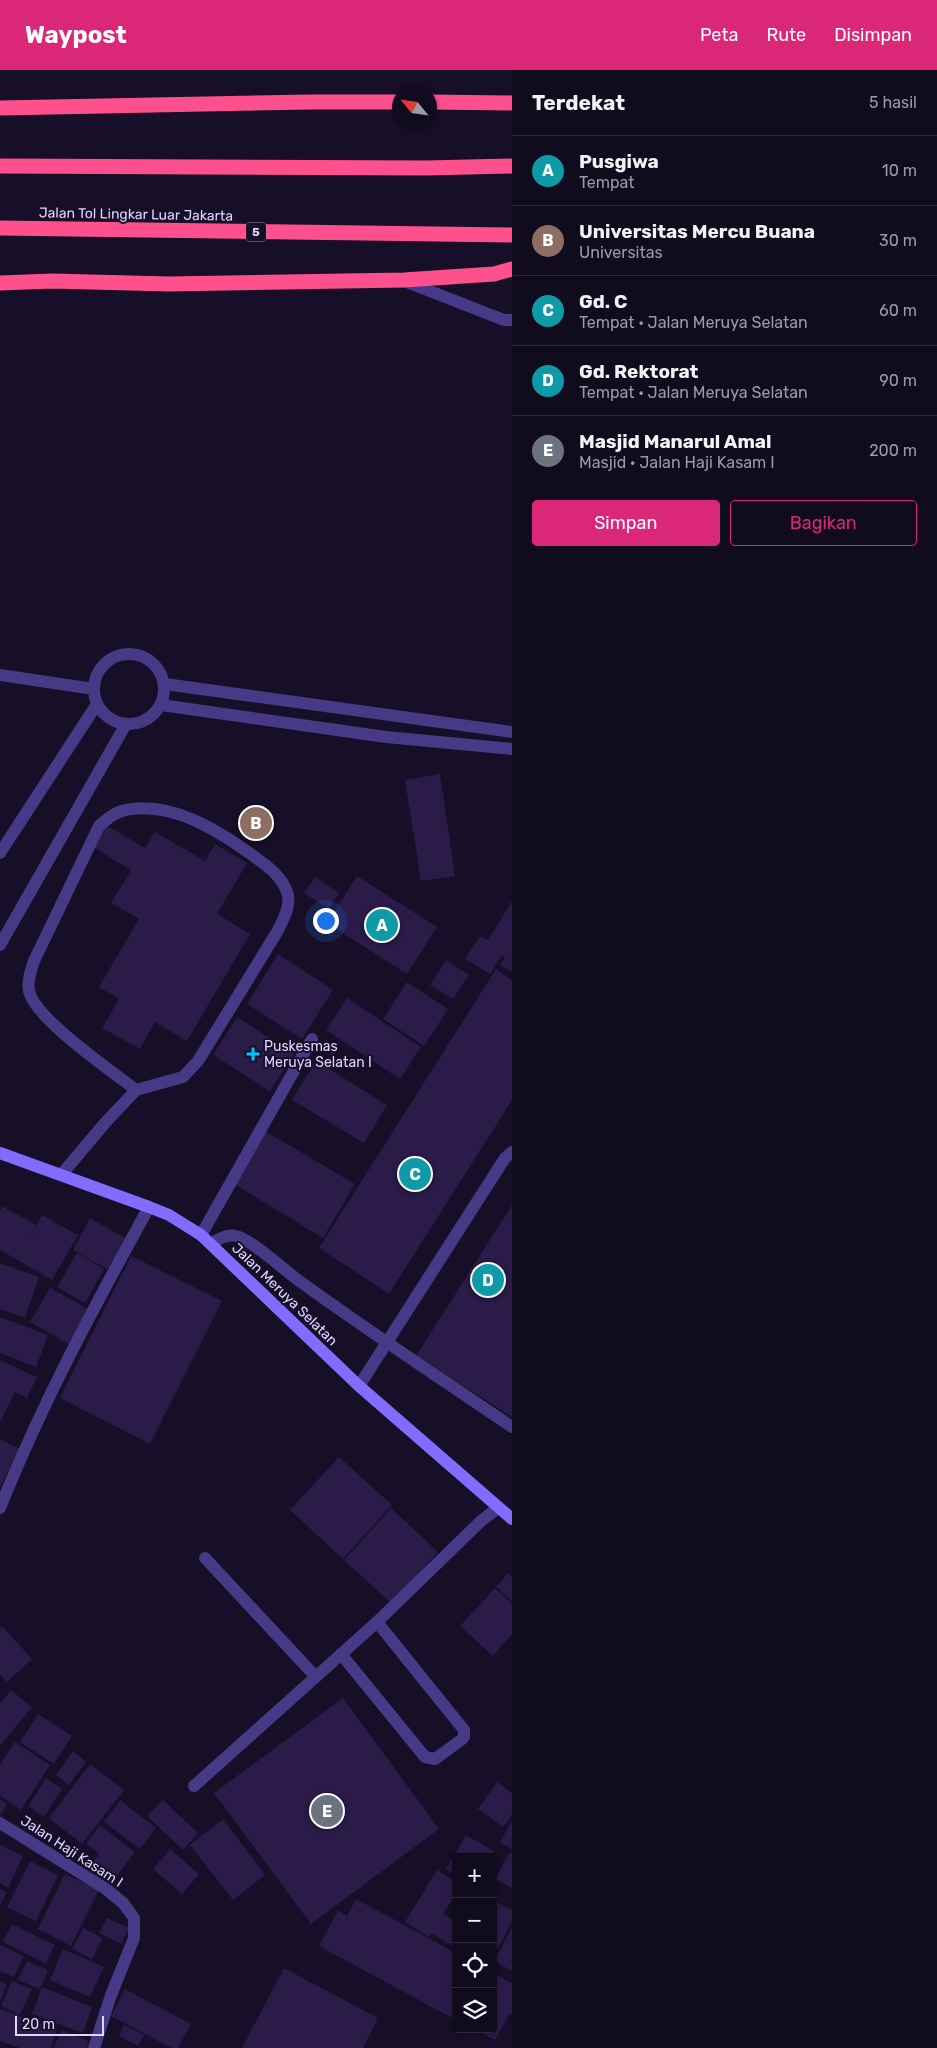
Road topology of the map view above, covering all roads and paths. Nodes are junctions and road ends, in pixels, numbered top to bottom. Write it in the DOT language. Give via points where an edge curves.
graph roads {
  1 [pos="392,102"];
  2 [pos="437,102"];
  3 [pos="512,103"];
  4 [pos="0,108"];
  5 [pos="0,166"];
  6 [pos="512,166"];
  7 [pos="0,228"];
  8 [pos="512,235"];
  9 [pos="512,269"];
  10 [pos="404,280"];
  11 [pos="0,283"];
  12 [pos="512,320"];
  13 [pos="0,675"];
  14 [pos="165,684"];
  15 [pos="94,688"];
  16 [pos="97,704"];
  17 [pos="161,705"];
  18 [pos="126,724"];
  19 [pos="512,732"];
  20 [pos="512,749"];
  21 [pos="0,853"];
  22 [pos="0,945"];
  23 [pos="312,1039"];
  24 [pos="136,1090"];
  25 [pos="512,1152"];
  26 [pos="0,1153"];
  27 [pos="61,1175"];
  28 [pos="149,1207"];
  29 [pos="201,1235"];
  30 [pos="211,1244"];
  31 [pos="387,1343"];
  32 [pos="359,1386"];
  33 [pos="512,1427"];
  34 [pos="0,1508"];
  35 [pos="498,1508"];
  36 [pos="512,1519"];
  37 [pos="205,1558"];
  38 [pos="377,1622"];
  39 [pos="341,1654"];
  40 [pos="315,1676"];
  41 [pos="194,1786"];
  42 [pos="0,1822"];
  43 [pos="94,2048"];
  1 -- 4 [label="highway"];
  2 -- 3 [label="highway"];
  5 -- 6 [label="highway"];
  7 -- 8 [label="highway, Jalan Tol Lingkar Luar Jakarta / 5"];
  9 -- 10 [label="highway" via="494,274"];
  10 -- 11 [label="highway"];
  10 -- 12 [label="street" via="504,320"];
  13 -- 15 [label="street"];
  14 -- 15 [label="street" via="159,669 149,659 134,654 120,655 106,662 97,674"];
  14 -- 17 [label="street"];
  14 -- 19 [label="street"];
  15 -- 16 [label="street"];
  16 -- 18 [label="street" via="109,718"];
  16 -- 21 [label="street"];
  17 -- 18 [label="street" via="141,723"];
  17 -- 20 [label="street" via="386,736"];
  18 -- 22 [label="street"];
  23 -- 29 [label="street"];
  24 -- 24 [label="street" via="48,1020 29,992 29,978 34,961 99,826 112,814 131,809 151,809 183,816 219,832 265,864 281,880 288,894 287,913 198,1061 183,1077"];
  24 -- 27 [label="street"];
  25 -- 31 [label="street" via="505,1158"];
  26 -- 27 [label="main road, Jalan Meruya Selatan"];
  27 -- 28 [label="main road, Jalan Meruya Selatan"];
  28 -- 29 [label="main road, Jalan Meruya Selatan"];
  28 -- 34 [label="street" via="61,1370"];
  29 -- 30 [label="main road, Jalan Meruya Selatan"];
  30 -- 31 [label="street" via="219,1238 235,1236 248,1242"];
  30 -- 32 [label="main road, Jalan Meruya Selatan"];
  31 -- 32 [label="street"];
  31 -- 33 [label="street"];
  32 -- 35 [label="main road, Jalan Meruya Selatan"];
  35 -- 36 [label="main road, Jalan Meruya Selatan"];
  35 -- 38 [label="street" via="481,1520"];
  37 -- 40 [label="street"];
  38 -- 39 [label="street"];
  38 -- 39 [label="street" via="464,1730 461,1740 435,1759 425,1757"];
  39 -- 40 [label="street"];
  40 -- 41 [label="street"];
  42 -- 43 [label="street, Jalan Haji Kasam I" via="106,1889 123,1903 134,1918 134,1938"];
}
